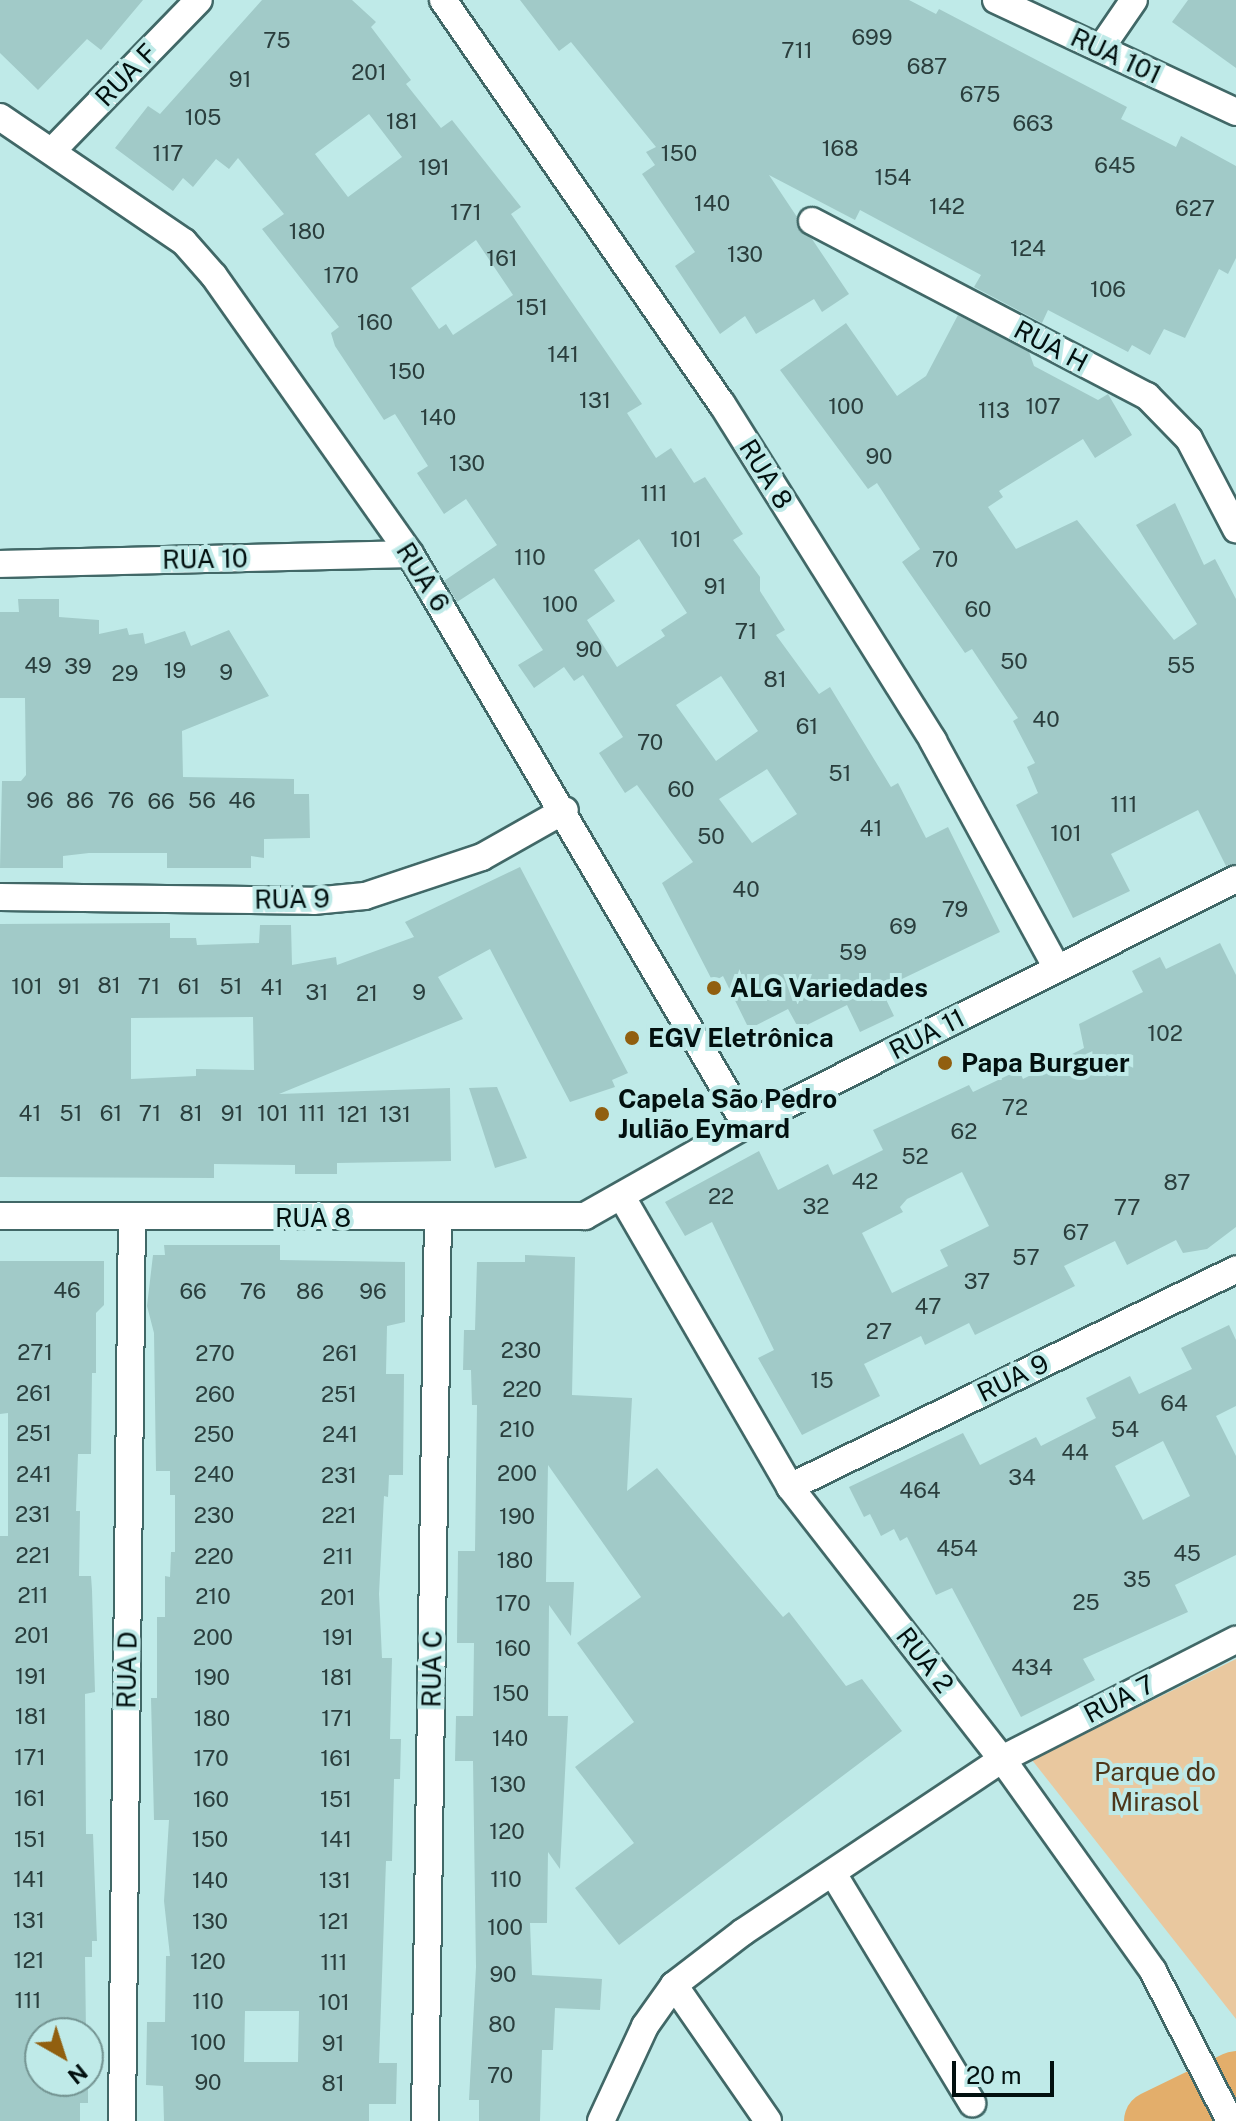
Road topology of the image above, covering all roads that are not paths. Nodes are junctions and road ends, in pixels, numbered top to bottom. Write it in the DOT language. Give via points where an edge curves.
graph roads {
  1 [pos="199,0"];
  2 [pos="443,0"];
  3 [pos="996,0"];
  4 [pos="1134,0"];
  5 [pos="1101,48"];
  6 [pos="1236,112"];
  7 [pos="0,117"];
  8 [pos="53,150"];
  9 [pos="812,221"];
  10 [pos="1236,529"];
  11 [pos="410,554"];
  12 [pos="0,564"];
  13 [pos="565,810"];
  14 [pos="1235,882"];
  15 [pos="0,897"];
  16 [pos="1057,968"];
  17 [pos="746,1125"];
  18 [pos="622,1197"];
  19 [pos="0,1216"];
  20 [pos="132,1218"];
  21 [pos="438,1218"];
  22 [pos="1236,1269"];
  23 [pos="790,1487"];
  24 [pos="1236,1640"];
  25 [pos="1002,1759"];
  26 [pos="834,1875"];
  27 [pos="674,1985"];
  28 [pos="972,2103"];
  29 [pos="1228,2117"];
  30 [pos="122,2121"];
  31 [pos="425,2121"];
  32 [pos="601,2121"];
  33 [pos="768,2121"];
  1 -- 8 [label="street, RUA F"];
  2 -- 16 [label="street, RUA 8" via="722,404 933,741"];
  3 -- 5 [label="street, RUA 101"];
  4 -- 5 [label="street"];
  5 -- 6 [label="street, RUA 101"];
  7 -- 8 [label="street, RUA 6"];
  8 -- 11 [label="street, RUA 6" via="184,242 214,276"];
  9 -- 10 [label="street, RUA H" via="1147,396 1189,439"];
  11 -- 12 [label="street, RUA 10"];
  11 -- 13 [label="street, RUA 6"];
  13 -- 15 [label="street, RUA 9" via="482,857 365,896 313,901"];
  13 -- 17 [label="street, RUA 6"];
  14 -- 16 [label="street, RUA 11"];
  16 -- 17 [label="street, RUA 11"];
  17 -- 18 [label="street, RUA 11"];
  18 -- 21 [label="street, RUA 8" via="585,1216"];
  18 -- 23 [label="street, RUA 2"];
  19 -- 20 [label="street, RUA 8"];
  20 -- 21 [label="street, RUA 8"];
  20 -- 30 [label="street, RUA D"];
  21 -- 31 [label="street, RUA C"];
  22 -- 23 [label="street, RUA 9"];
  23 -- 25 [label="street, RUA 2"];
  24 -- 25 [label="street, RUA 7"];
  25 -- 26 [label="street, RUA 7"];
  25 -- 29 [label="street, RUA 2" via="1153,1971"];
  26 -- 27 [label="street, RUA 7" via="743,1932"];
  26 -- 28 [label="street"];
  27 -- 32 [label="street, RUA 7" via="645,2026"];
  27 -- 33 [label="street"];
}
